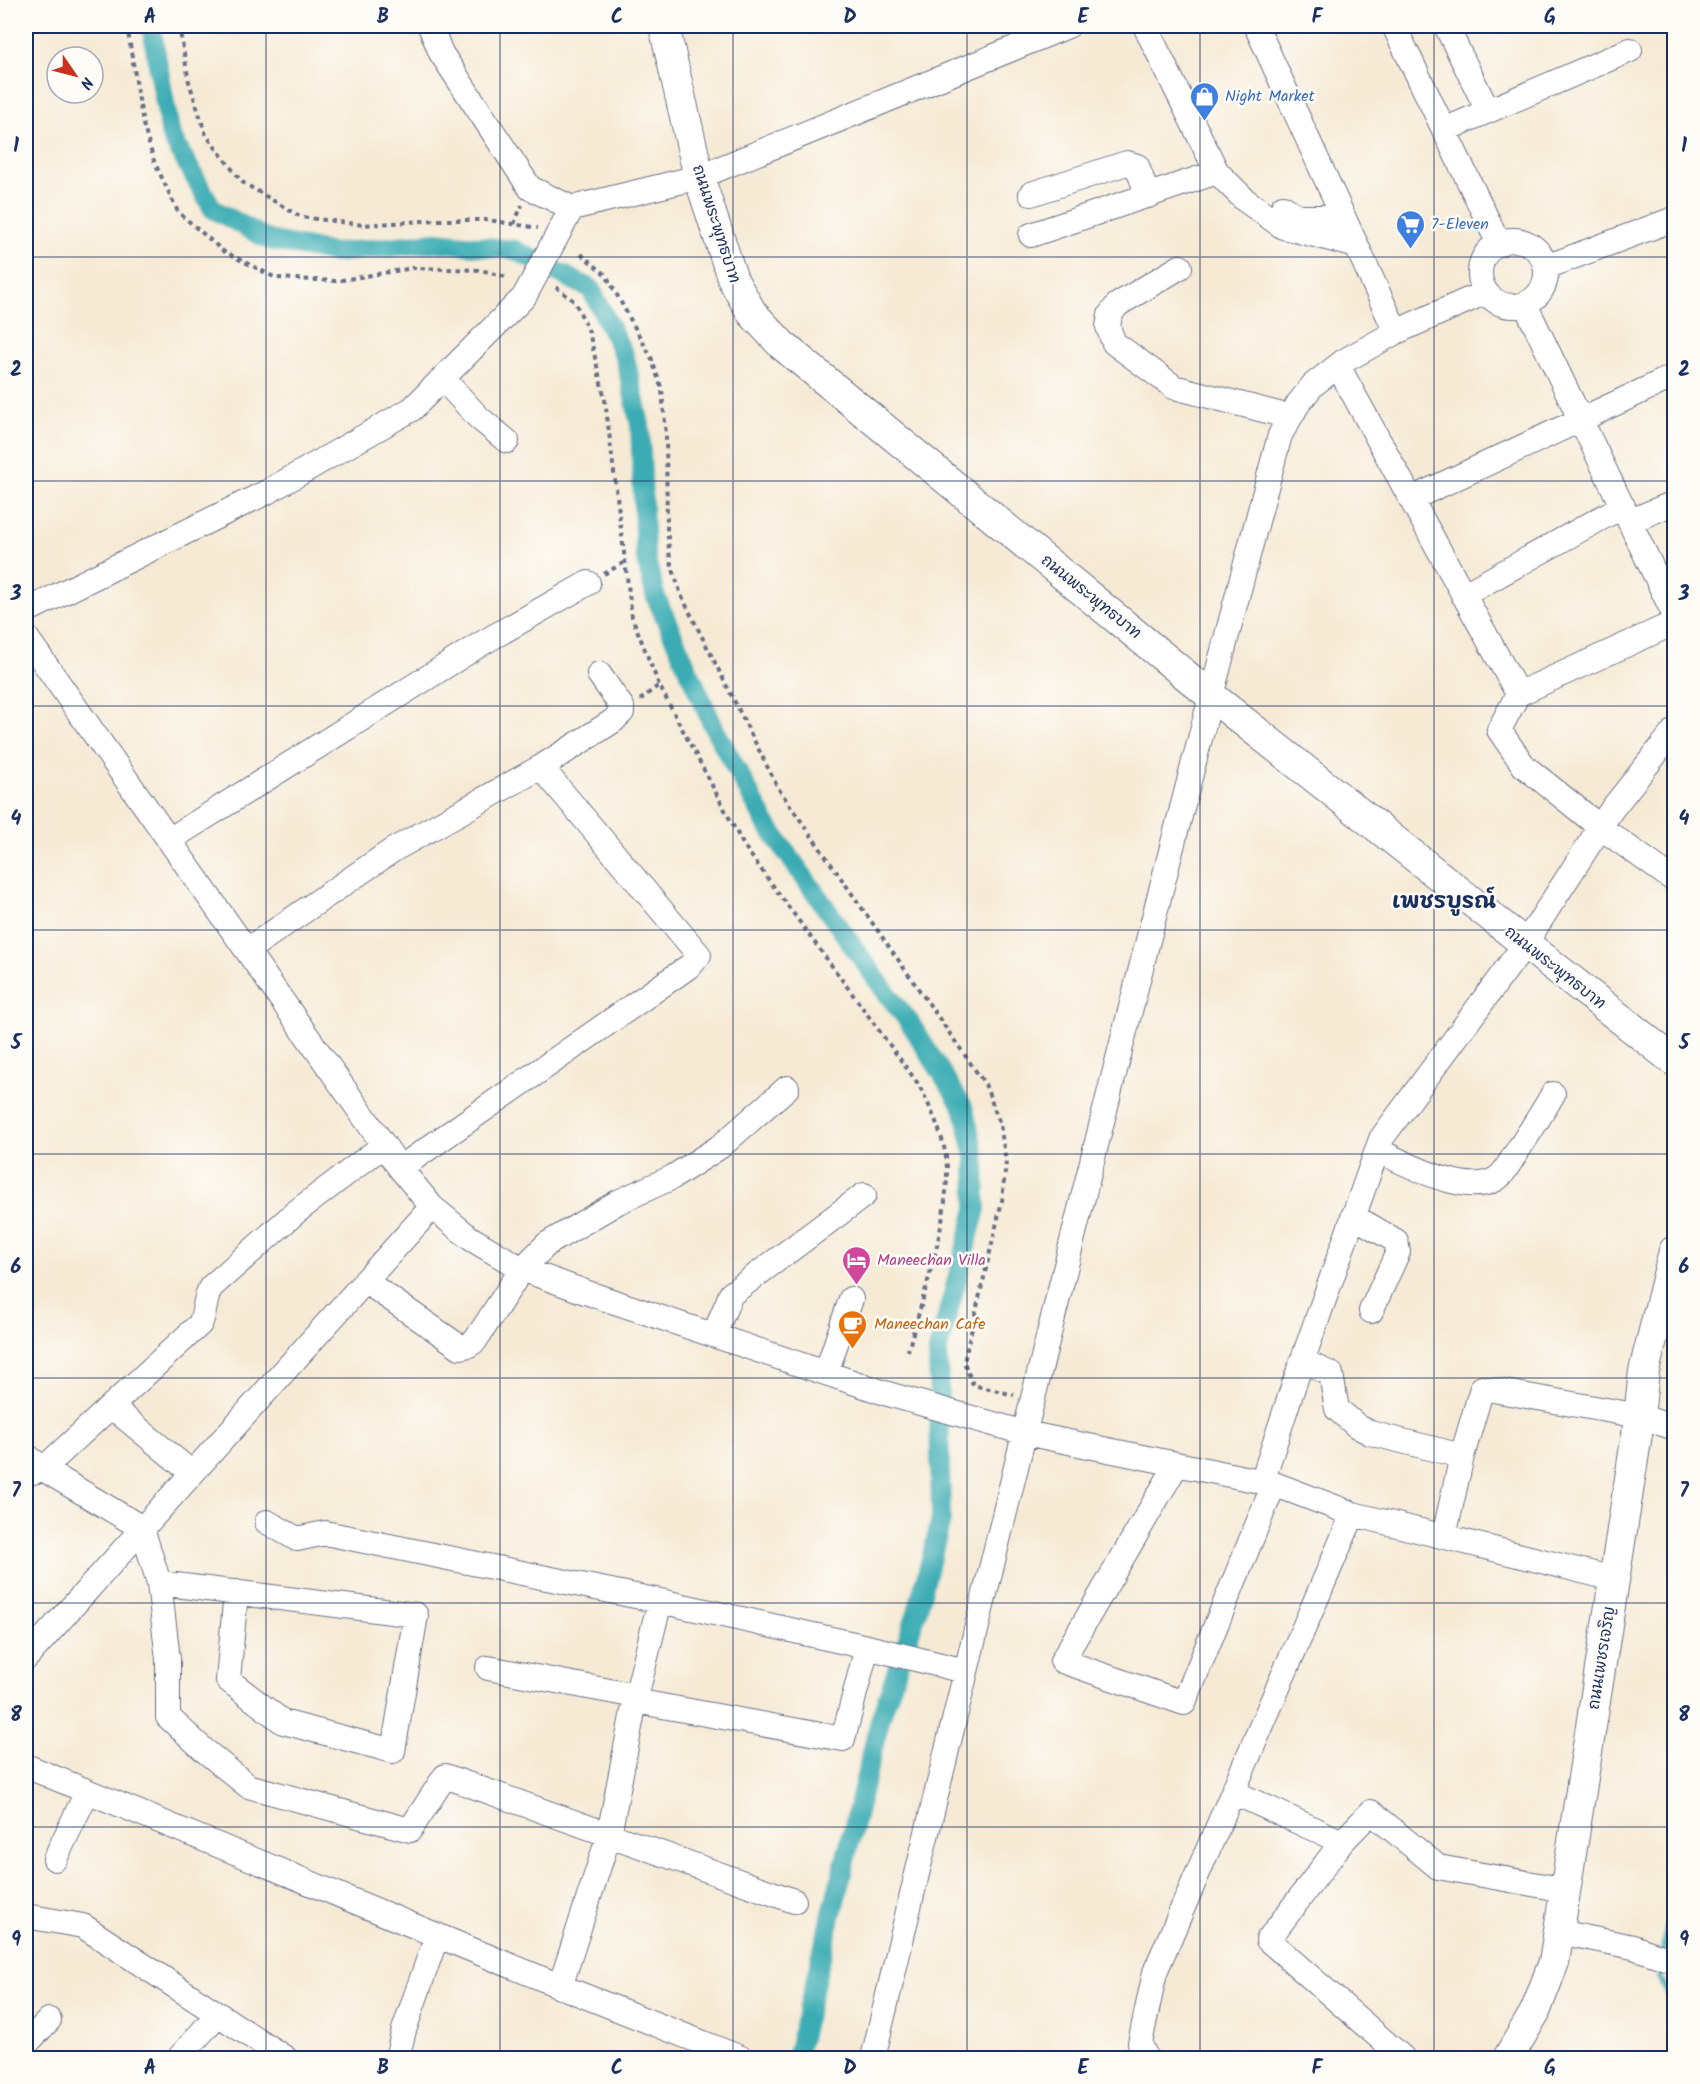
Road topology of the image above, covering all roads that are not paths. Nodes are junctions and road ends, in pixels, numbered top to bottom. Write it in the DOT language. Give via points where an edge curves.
graph roads {
  1 [pos="430,26"];
  2 [pos="664,26"];
  3 [pos="1068,26"];
  4 [pos="1145,26"];
  5 [pos="1160,26"];
  6 [pos="1256,26"];
  7 [pos="1394,26"];
  8 [pos="1446,26"];
  9 [pos="1630,50"];
  10 [pos="1488,111"];
  11 [pos="1444,130"];
  12 [pos="1217,172"];
  13 [pos="699,177"];
  14 [pos="1031,194"];
  15 [pos="1148,196"];
  16 [pos="572,208"];
  17 [pos="1343,217"];
  18 [pos="1674,219"];
  19 [pos="1030,235"];
  20 [pos="1499,244"];
  21 [pos="1357,246"];
  22 [pos="1180,267"];
  23 [pos="1546,267"];
  24 [pos="1486,292"];
  25 [pos="1525,304"];
  26 [pos="1396,332"];
  27 [pos="1338,366"];
  28 [pos="1674,376"];
  29 [pos="442,379"];
  30 [pos="1290,417"];
  31 [pos="1580,421"];
  32 [pos="507,441"];
  33 [pos="1411,499"];
  34 [pos="1674,502"];
  35 [pos="1627,514"];
  36 [pos="588,583"];
  37 [pos="1463,595"];
  38 [pos="26,612"];
  39 [pos="1674,614"];
  40 [pos="1674,623"];
  41 [pos="26,637"];
  42 [pos="599,674"];
  43 [pos="1210,694"];
  44 [pos="1518,694"];
  45 [pos="1674,731"];
  46 [pos="541,767"];
  47 [pos="1600,827"];
  48 [pos="169,840"];
  49 [pos="1674,880"];
  50 [pos="1525,944"];
  51 [pos="247,950"];
  52 [pos="1674,1061"];
  53 [pos="787,1088"];
  54 [pos="1553,1094"];
  55 [pos="384,1145"];
  56 [pos="1377,1150"];
  57 [pos="400,1168"];
  58 [pos="864,1195"];
  59 [pos="432,1207"];
  60 [pos="1353,1216"];
  61 [pos="1674,1251"];
  62 [pos="522,1269"];
  63 [pos="366,1281"];
  64 [pos="851,1299"];
  65 [pos="1371,1311"];
  66 [pos="714,1335"];
  67 [pos="1302,1361"];
  68 [pos="826,1374"];
  69 [pos="112,1407"];
  70 [pos="1640,1416"];
  71 [pos="1674,1428"];
  72 [pos="1024,1433"];
  73 [pos="1462,1456"];
  74 [pos="1177,1464"];
  75 [pos="31,1466"];
  76 [pos="192,1473"];
  77 [pos="1268,1483"];
  78 [pos="1353,1514"];
  79 [pos="267,1522"];
  80 [pos="142,1528"];
  81 [pos="1444,1536"];
  82 [pos="1614,1579"];
  83 [pos="159,1582"];
  84 [pos="236,1592"];
  85 [pos="660,1601"];
  86 [pos="871,1648"];
  87 [pos="26,1658"];
  88 [pos="488,1668"];
  89 [pos="958,1669"];
  90 [pos="636,1698"];
  91 [pos="26,1766"];
  92 [pos="87,1792"];
  93 [pos="1233,1792"];
  94 [pos="609,1835"];
  95 [pos="1342,1842"];
  96 [pos="55,1859"];
  97 [pos="1566,1890"];
  98 [pos="794,1901"];
  99 [pos="26,1916"];
  100 [pos="1559,1932"];
  101 [pos="436,1935"];
  102 [pos="1674,1961"];
  103 [pos="560,1987"];
  104 [pos="218,2014"];
  105 [pos="49,2020"];
  106 [pos="26,2044"];
  107 [pos="179,2058"];
  108 [pos="285,2058"];
  109 [pos="397,2058"];
  110 [pos="741,2058"];
  111 [pos="873,2058"];
  112 [pos="1146,2058"];
  113 [pos="1403,2058"];
  114 [pos="1508,2058"];
  1 -- 16 [label="street" via="441,53 530,188"];
  2 -- 13 [label="main road, ถนนพระพุทธบาท"];
  3 -- 13 [label="street"];
  4 -- 12 [label="street"];
  5 -- 17 [label="street" via="1225,172 1299,218"];
  6 -- 17 [label="street"];
  7 -- 11 [label="street"];
  8 -- 10 [label="street"];
  9 -- 10 [label="street"];
  10 -- 11 [label="street"];
  11 -- 20 [label="street"];
  12 -- 15 [label="street"];
  12 -- 21 [label="street" via="1245,200 1283,227"];
  13 -- 16 [label="street"];
  13 -- 43 [label="main road, ถนนพระพุทธบาท" via="733,280 752,313 782,345"];
  14 -- 15 [label="street" via="1126,163 1137,166"];
  15 -- 19 [label="street"];
  16 -- 29 [label="street" via="524,297"];
  17 -- 21 [label="street"];
  18 -- 23 [label="street"];
  20 -- 23 [label="street" via="1522,241 1539,252"];
  20 -- 24 [label="street" via="1485,256 1481,267"];
  21 -- 26 [label="street"];
  22 -- 30 [label="street" via="1117,305 1108,327 1114,343 1174,387"];
  23 -- 25 [label="street" via="1546,279 1539,294"];
  24 -- 25 [label="street" via="1499,303"];
  24 -- 26 [label="street"];
  25 -- 31 [label="street"];
  26 -- 27 [label="street"];
  27 -- 30 [label="street" via="1313,385"];
  27 -- 33 [label="street"];
  28 -- 31 [label="street"];
  29 -- 32 [label="street"];
  29 -- 38 [label="street" via="412,409 277,486"];
  30 -- 43 [label="street" via="1280,435"];
  31 -- 33 [label="street"];
  31 -- 35 [label="street"];
  33 -- 37 [label="street"];
  34 -- 35 [label="street"];
  35 -- 37 [label="street"];
  35 -- 39 [label="street"];
  36 -- 48 [label="street" via="479,645"];
  37 -- 44 [label="street"];
  40 -- 44 [label="street"];
  41 -- 48 [label="street"];
  42 -- 46 [label="street" via="622,712 613,722"];
  43 -- 50 [label="main road, ถนนพระพุทธบาท"];
  43 -- 72 [label="street"];
  44 -- 47 [label="street" via="1499,730 1524,766"];
  45 -- 47 [label="street"];
  46 -- 51 [label="street" via="393,850"];
  46 -- 57 [label="street" via="699,955 691,965"];
  47 -- 49 [label="street"];
  47 -- 50 [label="street"];
  48 -- 51 [label="street"];
  50 -- 52 [label="main road, ถนนพระพุทธบาท"];
  50 -- 56 [label="street" via="1381,1139"];
  51 -- 55 [label="street"];
  53 -- 62 [label="street" via="722,1146 673,1177 618,1202 547,1244"];
  54 -- 56 [label="street" via="1501,1175 1487,1183 1447,1180"];
  55 -- 57 [label="street"];
  55 -- 69 [label="street" via="296,1212 211,1287 200,1324"];
  56 -- 60 [label="street"];
  57 -- 59 [label="street"];
  58 -- 66 [label="street" via="731,1294"];
  59 -- 62 [label="street" via="470,1238"];
  59 -- 63 [label="street"];
  60 -- 65 [label="street" via="1396,1241 1398,1252"];
  60 -- 67 [label="street"];
  61 -- 70 [label="main road, ถนนเพชรเจริญ" via="1644,1371"];
  62 -- 63 [label="street" via="475,1341 460,1347"];
  62 -- 66 [label="street"];
  63 -- 76 [label="street"];
  64 -- 68 [label="street"];
  66 -- 68 [label="street"];
  67 -- 73 [label="street" via="1331,1374 1337,1409 1357,1426 1370,1433"];
  67 -- 77 [label="street"];
  68 -- 72 [label="street"];
  69 -- 75 [label="street"];
  69 -- 76 [label="street"];
  70 -- 71 [label="street"];
  70 -- 73 [label="street" via="1482,1388"];
  70 -- 82 [label="main road, ถนนเพชรเจริญ"];
  72 -- 74 [label="street"];
  72 -- 89 [label="street"];
  73 -- 81 [label="street"];
  74 -- 77 [label="street"];
  74 -- 77 [label="street" via="1062,1661 1184,1703"];
  75 -- 80 [label="street"];
  76 -- 80 [label="street"];
  77 -- 78 [label="street"];
  78 -- 81 [label="street"];
  78 -- 93 [label="street"];
  79 -- 85 [label="street" via="297,1539 326,1533"];
  80 -- 83 [label="street"];
  80 -- 87 [label="street"];
  81 -- 82 [label="street"];
  82 -- 97 [label="main road, ถนนเพชรเจริญ"];
  83 -- 84 [label="street"];
  83 -- 94 [label="street" via="168,1659 168,1717 248,1786 410,1830 445,1776"];
  84 -- 84 [label="street" via="416,1615 393,1751 283,1722 228,1680"];
  85 -- 86 [label="street"];
  85 -- 90 [label="street"];
  86 -- 89 [label="street"];
  86 -- 90 [label="street" via="843,1739"];
  88 -- 90 [label="street"];
  89 -- 111 [label="street"];
  90 -- 94 [label="street"];
  91 -- 92 [label="street"];
  92 -- 96 [label="street"];
  92 -- 101 [label="street"];
  93 -- 95 [label="street"];
  93 -- 112 [label="street" via="1155,1972 1140,2043"];
  94 -- 98 [label="street"];
  94 -- 103 [label="street"];
  95 -- 97 [label="street" via="1371,1812 1438,1867"];
  95 -- 113 [label="street" via="1268,1940"];
  97 -- 100 [label="main road, ถนนเพชรเจริญ"];
  99 -- 104 [label="street" via="83,1926"];
  100 -- 102 [label="street" via="1633,1947"];
  100 -- 114 [label="main road, ถนนเพชรเจริญ" via="1554,1962 1535,2012"];
  101 -- 103 [label="street"];
  101 -- 109 [label="street"];
  103 -- 110 [label="street"];
  104 -- 107 [label="street"];
  104 -- 108 [label="street"];
  105 -- 106 [label="street"];
}
